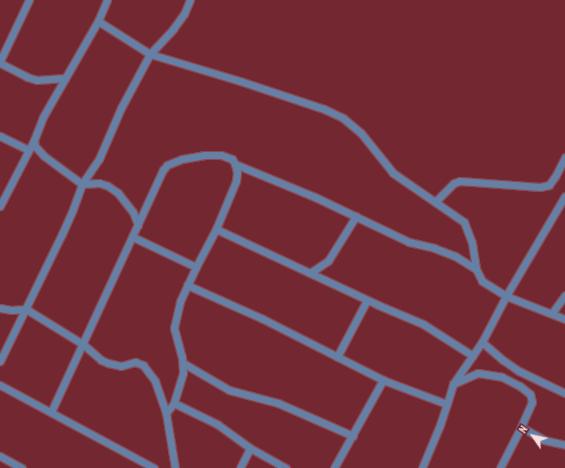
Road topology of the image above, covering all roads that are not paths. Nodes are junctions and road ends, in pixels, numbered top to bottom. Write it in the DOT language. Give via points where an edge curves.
graph roads {
  1 [pos="29,0"];
  2 [pos="107,0"];
  3 [pos="190,0"];
  4 [pos="98,21"];
  5 [pos="150,54"];
  6 [pos="0,62"];
  7 [pos="65,78"];
  8 [pos="0,136"];
  9 [pos="34,140"];
  10 [pos="29,150"];
  11 [pos="565,156"];
  12 [pos="235,164"];
  13 [pos="82,184"];
  14 [pos="565,196"];
  15 [pos="436,201"];
  16 [pos="0,204"];
  17 [pos="356,216"];
  18 [pos="138,225"];
  19 [pos="216,229"];
  20 [pos="133,238"];
  21 [pos="196,267"];
  22 [pos="476,269"];
  23 [pos="310,273"];
  24 [pos="187,285"];
  25 [pos="565,295"];
  26 [pos="506,296"];
  27 [pos="367,300"];
  28 [pos="0,308"];
  29 [pos="26,309"];
  30 [pos="552,313"];
  31 [pos="565,319"];
  32 [pos="482,342"];
  33 [pos="84,345"];
  34 [pos="473,356"];
  35 [pos="337,357"];
  36 [pos="0,361"];
  37 [pos="183,363"];
  38 [pos="384,380"];
  39 [pos="453,384"];
  40 [pos="0,385"];
  41 [pos="565,393"];
  42 [pos="174,403"];
  43 [pos="446,404"];
  44 [pos="51,412"];
  45 [pos="166,413"];
  46 [pos="521,427"];
  47 [pos="353,436"];
  48 [pos="565,446"];
  49 [pos="250,448"];
  50 [pos="0,456"];
  51 [pos="22,468"];
  52 [pos="154,468"];
  53 [pos="175,468"];
  54 [pos="240,468"];
  55 [pos="286,468"];
  56 [pos="334,468"];
  57 [pos="422,468"];
  58 [pos="500,468"];
  1 -- 6 [label="street"];
  2 -- 4 [label="street"];
  3 -- 5 [label="street" via="173,29"];
  4 -- 5 [label="street"];
  4 -- 7 [label="street"];
  5 -- 13 [label="street" via="121,108 99,159"];
  5 -- 15 [label="street" via="336,114 350,122 361,133 393,173"];
  6 -- 7 [label="street" via="37,80"];
  7 -- 9 [label="street" via="43,117"];
  8 -- 10 [label="street"];
  9 -- 10 [label="street"];
  9 -- 13 [label="street" via="35,146 44,156"];
  10 -- 16 [label="street"];
  11 -- 15 [label="street" via="549,185 540,187 460,181 454,183"];
  12 -- 17 [label="street"];
  12 -- 18 [label="street" via="226,156 204,154 167,165"];
  12 -- 19 [label="street" via="236,181"];
  13 -- 18 [label="street" via="99,183 113,190 133,212"];
  13 -- 29 [label="street" via="73,210"];
  14 -- 26 [label="street"];
  15 -- 22 [label="street" via="467,226"];
  17 -- 22 [label="street" via="409,242 456,256"];
  17 -- 23 [label="street" via="328,261"];
  18 -- 20 [label="street"];
  19 -- 21 [label="street"];
  19 -- 23 [label="street"];
  20 -- 21 [label="street"];
  20 -- 33 [label="street"];
  21 -- 24 [label="street"];
  22 -- 26 [label="street" via="482,281"];
  23 -- 27 [label="street"];
  24 -- 35 [label="street" via="263,319"];
  24 -- 37 [label="street" via="174,328"];
  25 -- 30 [label="street"];
  26 -- 30 [label="street"];
  26 -- 32 [label="street"];
  27 -- 34 [label="street" via="423,324"];
  27 -- 35 [label="street"];
  28 -- 29 [label="street"];
  29 -- 33 [label="street"];
  29 -- 36 [label="street"];
  30 -- 31 [label="street"];
  32 -- 34 [label="street"];
  32 -- 41 [label="street" via="519,371"];
  33 -- 44 [label="street"];
  33 -- 45 [label="street" via="101,360 114,366 135,362 143,366 155,381"];
  34 -- 39 [label="street"];
  35 -- 38 [label="street"];
  37 -- 42 [label="street" via="183,373"];
  37 -- 47 [label="street" via="229,390 278,403"];
  38 -- 43 [label="street"];
  38 -- 47 [label="street"];
  39 -- 43 [label="street"];
  39 -- 46 [label="street" via="478,373 502,377 520,386 530,394 532,402"];
  40 -- 44 [label="street"];
  42 -- 45 [label="street"];
  42 -- 49 [label="street" via="217,424"];
  43 -- 57 [label="street"];
  44 -- 52 [label="street"];
  45 -- 53 [label="street"];
  46 -- 48 [label="street" via="544,440"];
  46 -- 58 [label="street"];
  47 -- 56 [label="street"];
  49 -- 54 [label="street"];
  49 -- 55 [label="street"];
  50 -- 51 [label="street"];
}
